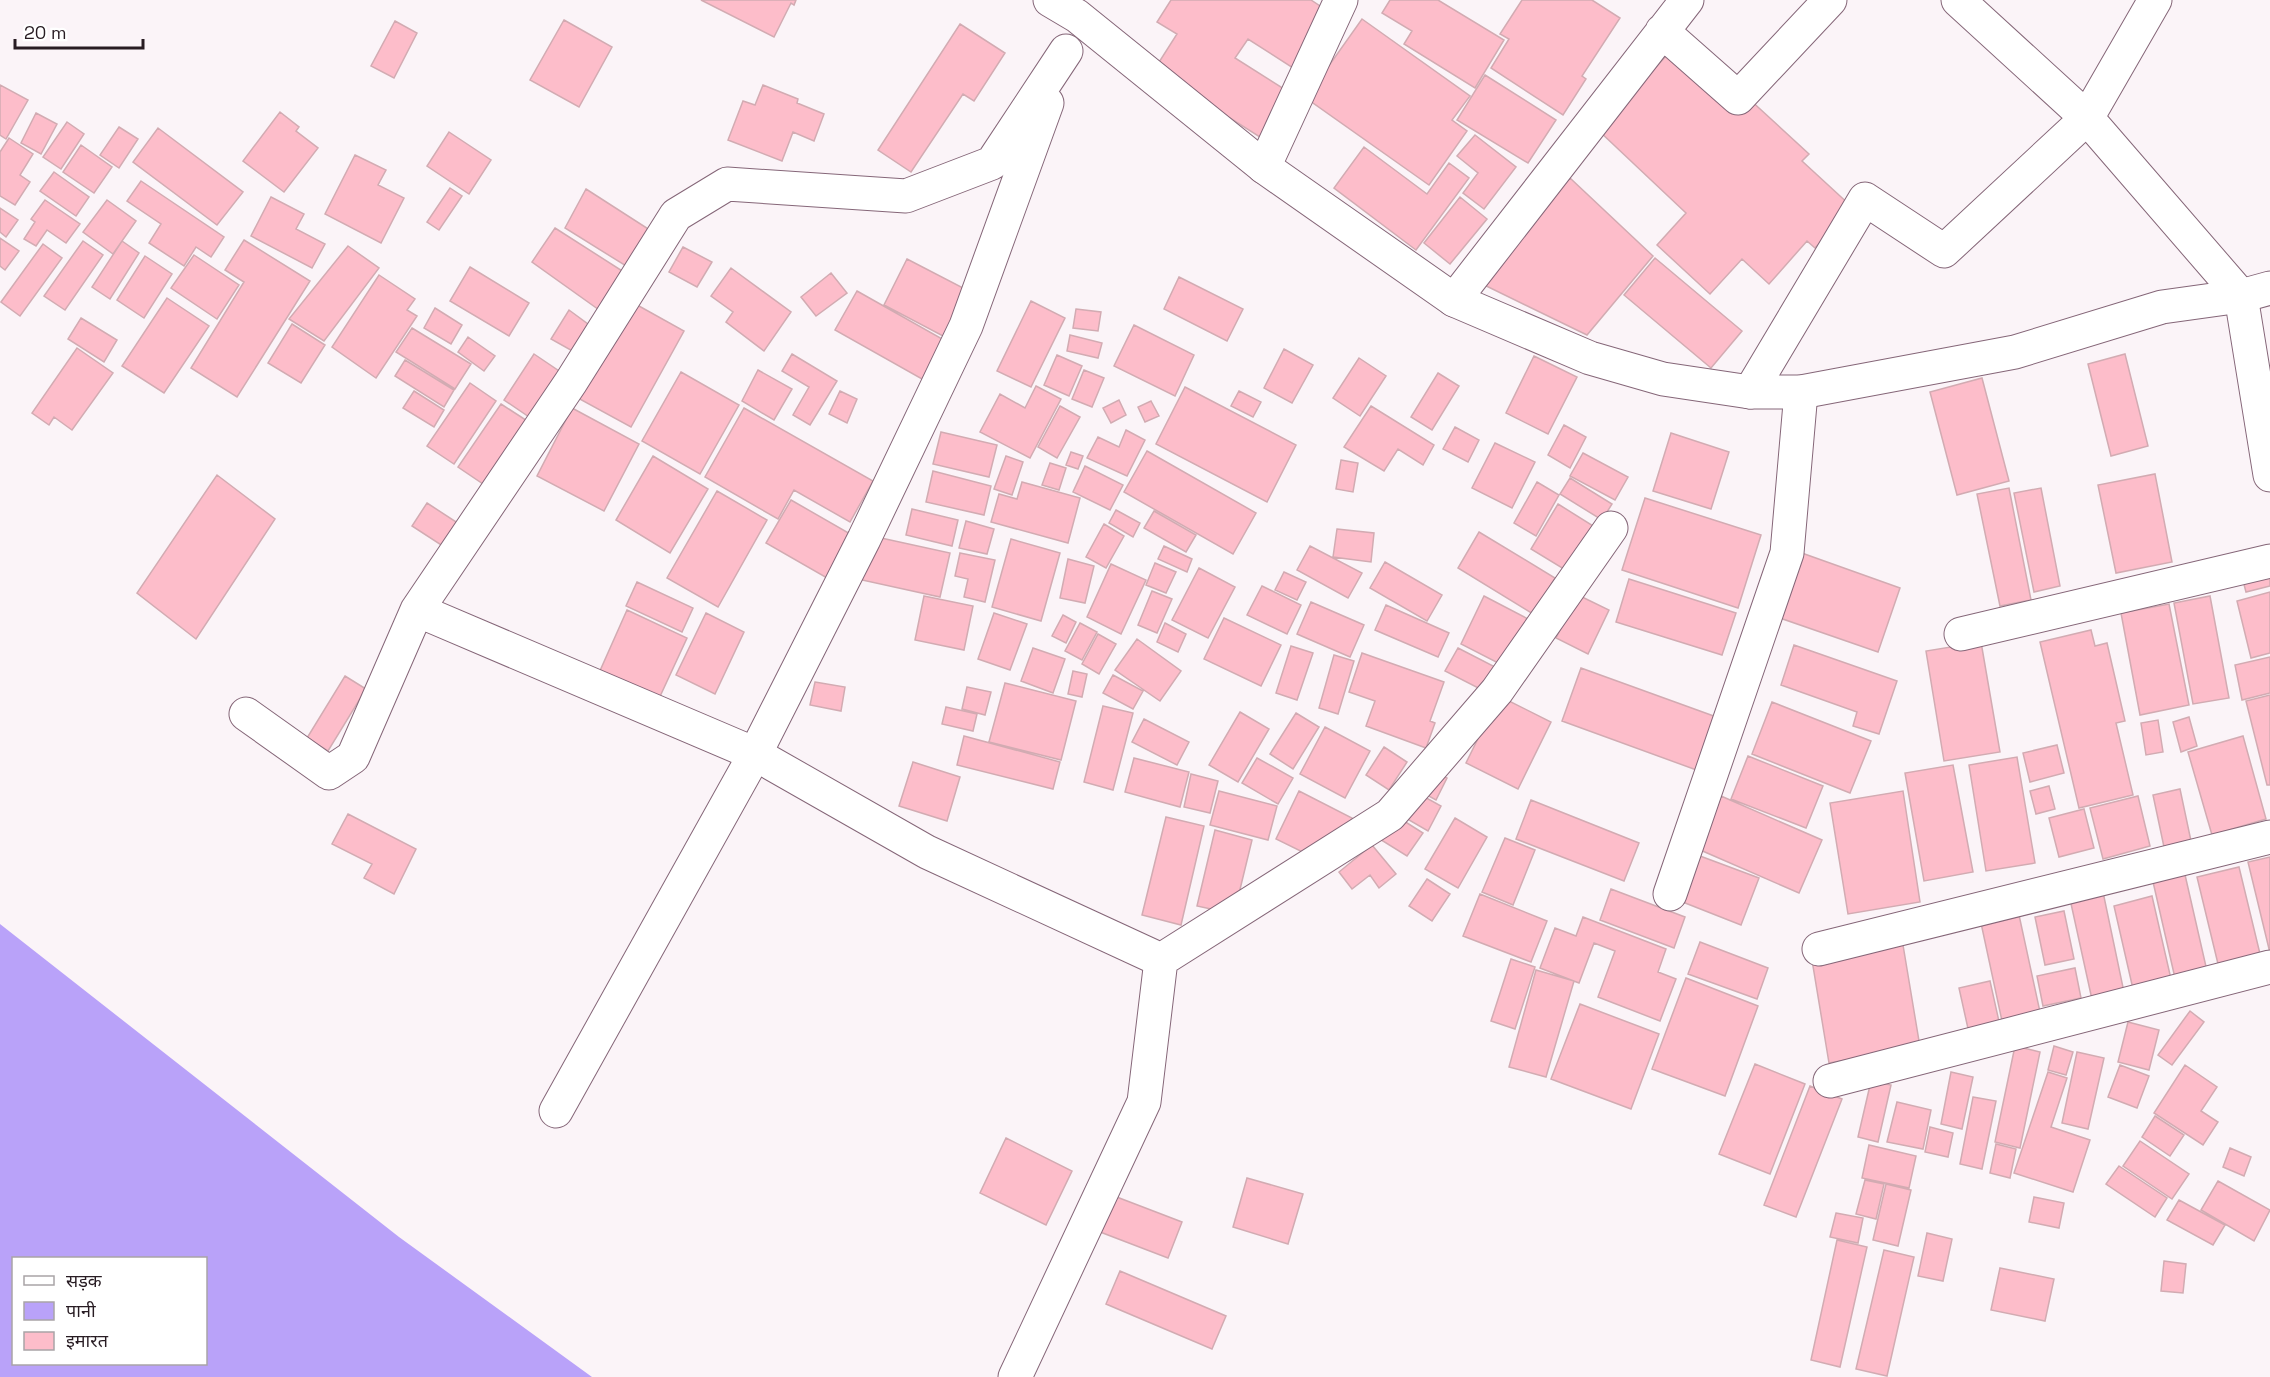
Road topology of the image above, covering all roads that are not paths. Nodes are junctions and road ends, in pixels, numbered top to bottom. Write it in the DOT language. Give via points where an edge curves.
graph roads {
  1 [pos="1341,0"];
  2 [pos="1687,0"];
  3 [pos="1830,0"];
  4 [pos="1958,0"];
  5 [pos="2155,0"];
  6 [pos="1064,8"];
  7 [pos="1662,31"];
  8 [pos="1066,51"];
  9 [pos="2087,118"];
  10 [pos="1264,167"];
  11 [pos="2255,292"];
  12 [pos="1454,300"];
  13 [pos="1750,392"];
  14 [pos="1801,392"];
  15 [pos="2270,475"];
  16 [pos="1611,528"];
  17 [pos="2270,561"];
  18 [pos="417,610"];
  19 [pos="1961,634"];
  20 [pos="246,714"];
  21 [pos="755,754"];
  22 [pos="2270,837"];
  23 [pos="1670,894"];
  24 [pos="1819,949"];
  25 [pos="1161,960"];
  26 [pos="2270,967"];
  27 [pos="1830,1081"];
  28 [pos="556,1111"];
  29 [pos="1015,1377"];
  1 -- 10 [label="street"];
  2 -- 7 [label="street"];
  3 -- 7 [label="street" via="1738,98"];
  4 -- 9 [label="street"];
  5 -- 9 [label="street"];
  6 -- 8 [label="street"];
  6 -- 10 [label="street"];
  7 -- 12 [label="street"];
  8 -- 18 [label="street" via="992,163 906,196 727,184 676,215 571,382"];
  8 -- 21 [label="street" via="966,326"];
  9 -- 11 [label="street"];
  9 -- 13 [label="street" via="1944,251 1865,199"];
  10 -- 12 [label="street"];
  11 -- 14 [label="street" via="2162,307 2015,352"];
  11 -- 15 [label="street"];
  12 -- 13 [label="street" via="1590,358 1663,379"];
  13 -- 14 [label="street"];
  14 -- 23 [label="street" via="1787,553"];
  16 -- 25 [label="street" via="1497,691 1390,815"];
  17 -- 19 [label="street"];
  18 -- 20 [label="street" via="354,757 329,772"];
  18 -- 21 [label="street"];
  21 -- 25 [label="street" via="927,852"];
  21 -- 28 [label="street"];
  22 -- 24 [label="street"];
  25 -- 29 [label="street" via="1144,1102"];
  26 -- 27 [label="street"];
}
